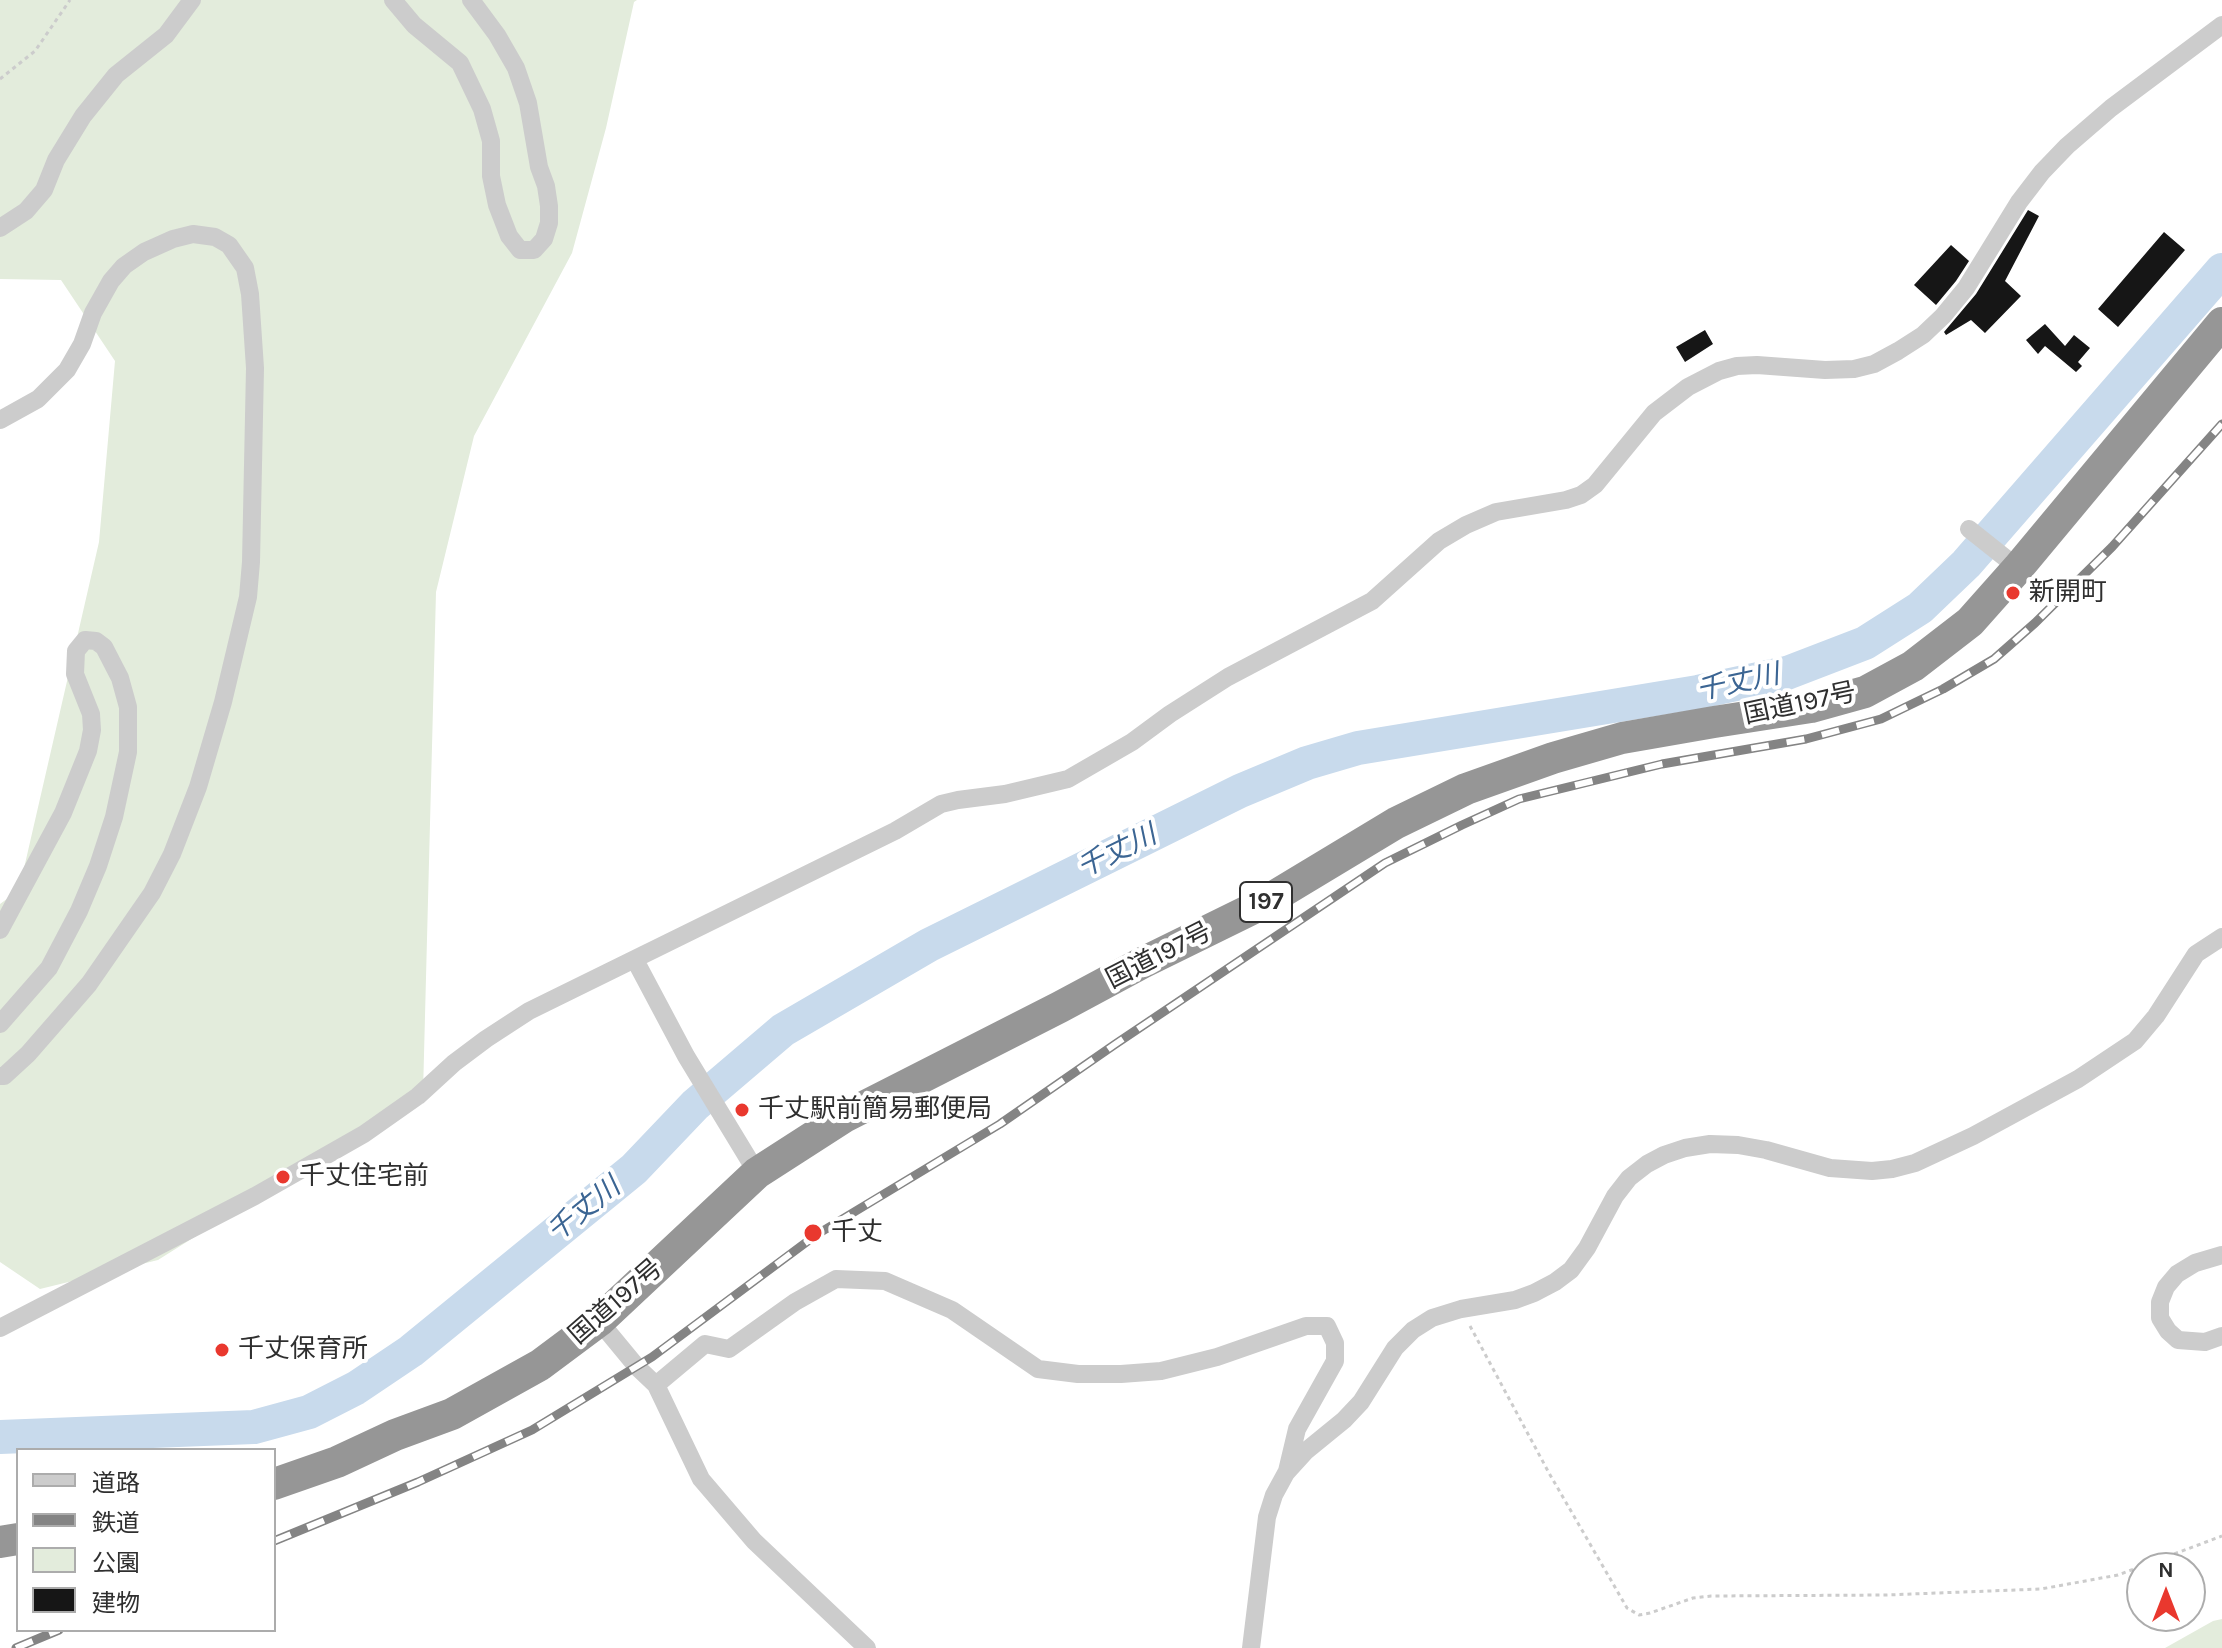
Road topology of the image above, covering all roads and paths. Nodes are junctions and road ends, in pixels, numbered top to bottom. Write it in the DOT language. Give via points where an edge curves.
graph roads {
  1 [pos="70,0"];
  2 [pos="192,0"];
  3 [pos="393,0"];
  4 [pos="471,0"];
  5 [pos="2222,25"];
  6 [pos="0,79"];
  7 [pos="0,228"];
  8 [pos="2222,323"];
  9 [pos="0,420"];
  10 [pos="1969,529"];
  11 [pos="2011,563"];
  12 [pos="0,930"];
  13 [pos="2222,937"];
  14 [pos="635,960"];
  15 [pos="0,1024"];
  16 [pos="0,1076"];
  17 [pos="757,1173"];
  18 [pos="2222,1255"];
  19 [pos="1461,1309"];
  20 [pos="599,1321"];
  21 [pos="0,1328"];
  22 [pos="2222,1336"];
  23 [pos="656,1385"];
  24 [pos="1286,1473"];
  25 [pos="276,1483"];
  26 [pos="2222,1536"];
  27 [pos="867,1648"];
  28 [pos="1251,1648"];
  1 -- 6 [label="path" via="35,51"];
  2 -- 7 [label="street" via="166,35 116,75 83,116 44,190 26,211"];
  3 -- 4 [label="street" via="460,63 491,141 491,176 505,226 520,250 534,250 544,239 549,206 528,103 516,68"];
  5 -- 14 [label="street" via="2067,146 2019,202 1943,316 1898,351 1854,369 1757,365 1719,371 1654,413 1581,495 1496,512 1466,525 1439,541 1372,601 1228,677 1092,767 1038,787 941,804"];
  8 -- 11 [label="highway, 国道197号 / 197"];
  9 -- 16 [label="street" via="38,399 67,370 111,281 144,252 193,234 215,237 229,245 245,268 255,368 248,597 198,787 172,854 144,905 89,984 28,1054"];
  10 -- 11 [label="street"];
  11 -- 17 [label="highway, 国道197号 / 197" via="1970,622 1913,666 1865,692 1811,707 1622,738 1466,789 1396,823 1260,905 844,1117"];
  12 -- 15 [label="street" via="63,813 88,751 91,714 75,674 76,651 85,640 96,641 120,678 128,707 128,752 114,817 79,911 49,968"];
  13 -- 19 [label="street" via="2196,954 2135,1041 1973,1136 1915,1163 1872,1171 1830,1168 1738,1145 1710,1144 1664,1155 1629,1178 1571,1270 1515,1300"];
  14 -- 17 [label="street"];
  14 -- 21 [label="street" via="529,1011 364,1134"];
  17 -- 20 [label="highway, 国道197号 / 197"];
  18 -- 22 [label="street" via="2177,1274 2160,1302 2160,1318 2178,1340 2205,1342"];
  19 -- 24 [label="street" via="1413,1330 1395,1348 1361,1402"];
  19 -- 26 [label="path" via="1627,1608 1639,1615 1711,1596 2041,1589 2118,1575"];
  20 -- 23 [label="street"];
  20 -- 25 [label="highway, 国道197号 / 197" via="540,1365 452,1414"];
  23 -- 24 [label="street" via="705,1344 729,1349 836,1279 885,1281 952,1310 1038,1369 1078,1374 1161,1371 1306,1326 1327,1326 1335,1343 1335,1361 1297,1429"];
  23 -- 27 [label="street" via="701,1479 754,1541"];
  24 -- 28 [label="street" via="1267,1517"];
}
